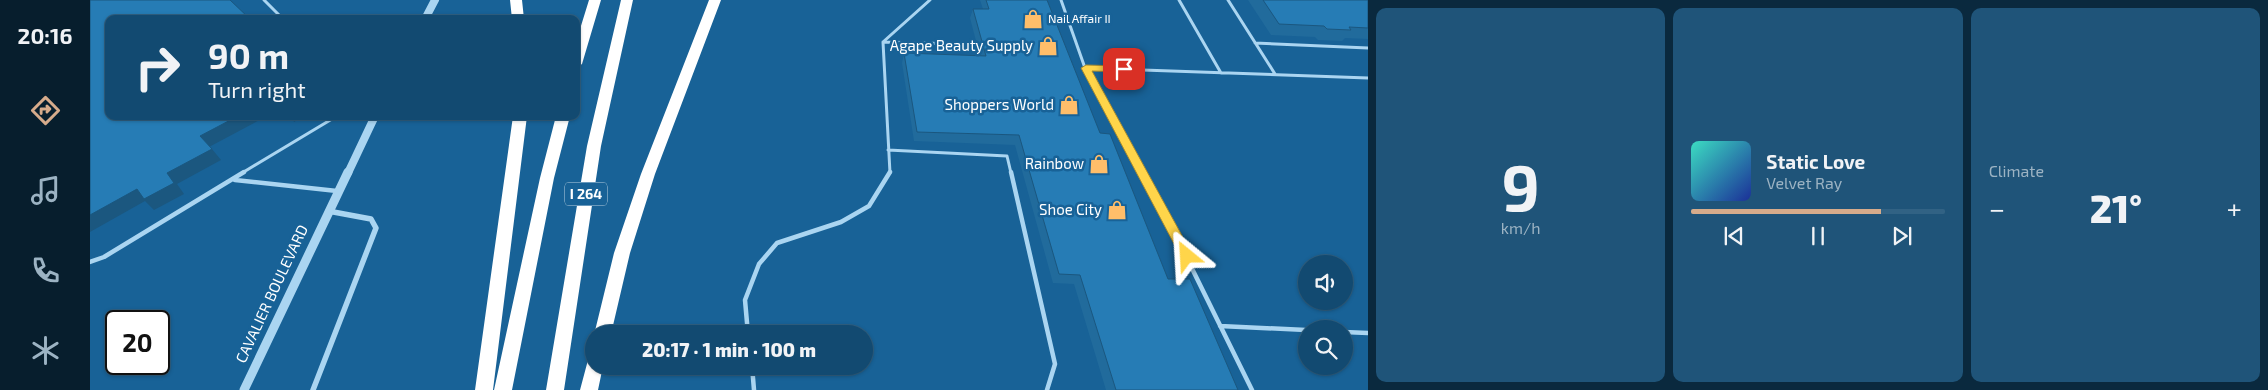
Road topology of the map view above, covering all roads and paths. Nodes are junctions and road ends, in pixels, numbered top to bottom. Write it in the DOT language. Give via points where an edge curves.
graph roads {
  1 [pos="264,0"];
  2 [pos="435,0"];
  3 [pos="516,0"];
  4 [pos="595,0"];
  5 [pos="627,0"];
  6 [pos="715,0"];
  7 [pos="930,0"];
  8 [pos="1061,0"];
  9 [pos="1179,0"];
  10 [pos="1228,0"];
  11 [pos="279,15"];
  12 [pos="427,15"];
  13 [pos="518,15"];
  14 [pos="883,42"];
  15 [pos="1255,43"];
  16 [pos="960,44"];
  17 [pos="1368,48"];
  18 [pos="580,51"];
  19 [pos="1086,68"];
  20 [pos="1221,73"];
  21 [pos="1275,75"];
  22 [pos="1368,78"];
  23 [pos="331,120"];
  24 [pos="373,120"];
  25 [pos="519,120"];
  26 [pos="562,120"];
  27 [pos="888,150"];
  28 [pos="234,180"];
  29 [pos="337,191"];
  30 [pos="328,211"];
  31 [pos="90,262"];
  32 [pos="604,325"];
  33 [pos="747,325"];
  34 [pos="1220,326"];
  35 [pos="1298,330"];
  36 [pos="1353,332"];
  37 [pos="1368,333"];
  38 [pos="592,375"];
  39 [pos="753,375"];
  40 [pos="244,390"];
  41 [pos="313,390"];
  42 [pos="484,390"];
  43 [pos="503,390"];
  44 [pos="555,390"];
  45 [pos="589,390"];
  46 [pos="754,390"];
  47 [pos="1047,390"];
  48 [pos="1252,390"];
  1 -- 11 [label="lane"];
  2 -- 12 [label="street"];
  3 -- 13 [label="highway"];
  4 -- 18 [label="highway"];
  5 -- 44 [label="highway, I 264" via="594,146"];
  6 -- 32 [label="highway" via="648,174 622,253"];
  7 -- 14 [label="lane"];
  8 -- 19 [label="lane"];
  9 -- 20 [label="lane"];
  10 -- 15 [label="lane"];
  14 -- 16 [label="lane"];
  14 -- 27 [label="lane"];
  15 -- 17 [label="lane"];
  15 -- 21 [label="lane"];
  19 -- 20 [label="lane"];
  19 -- 34 [label="lane" via="1169,222"];
  20 -- 21 [label="lane"];
  21 -- 22 [label="lane"];
  23 -- 28 [label="lane"];
  24 -- 29 [label="street, CAVALIER BOULEVARD"];
  25 -- 42 [label="highway"];
  26 -- 43 [label="highway, I 264"];
  27 -- 33 [label="lane" via="890,173 869,206 841,222 777,243 758,264 745,300"];
  27 -- 47 [label="lane" via="1006,156 1056,364"];
  28 -- 29 [label="lane"];
  28 -- 31 [label="lane" via="104,257"];
  29 -- 30 [label="street, CAVALIER BOULEVARD"];
  30 -- 40 [label="street, CAVALIER BOULEVARD"];
  30 -- 41 [label="street" via="371,219 376,228"];
  34 -- 35 [label="lane"];
  34 -- 48 [label="lane"];
  36 -- 37 [label="lane"];
  38 -- 45 [label="highway"];
  39 -- 46 [label="lane"];
}
